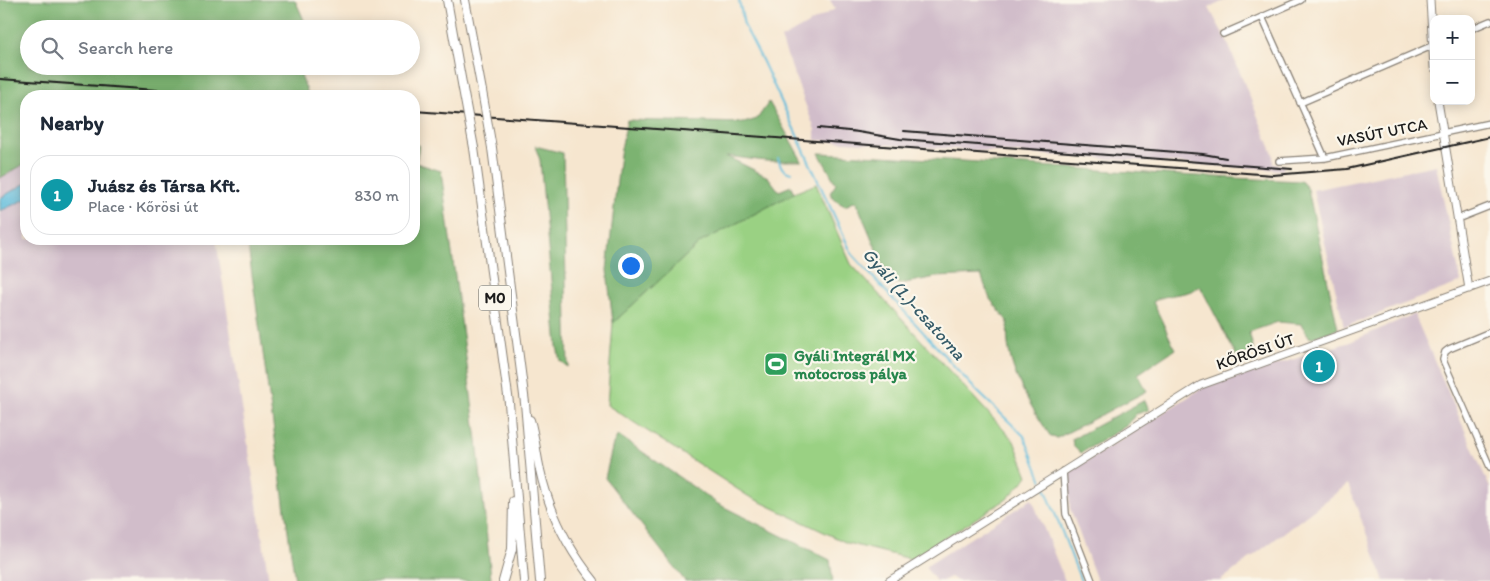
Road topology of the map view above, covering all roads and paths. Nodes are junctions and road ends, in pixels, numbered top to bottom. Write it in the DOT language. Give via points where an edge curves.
graph roads {
  1 [pos="447,0"];
  2 [pos="465,0"];
  3 [pos="1301,0"];
  4 [pos="1430,0"];
  5 [pos="1431,15"];
  6 [pos="1262,17"];
  7 [pos="1490,21"];
  8 [pos="1475,27"];
  9 [pos="1223,34"];
  10 [pos="1430,46"];
  11 [pos="1300,103"];
  12 [pos="1438,105"];
  13 [pos="1490,123"];
  14 [pos="1442,133"];
  15 [pos="1325,158"];
  16 [pos="1280,161"];
  17 [pos="1490,206"];
  18 [pos="1456,219"];
  19 [pos="1490,281"];
  20 [pos="1469,289"];
  21 [pos="1490,332"];
  22 [pos="525,403"];
  23 [pos="514,449"];
  24 [pos="1490,467"];
  25 [pos="1062,471"];
  26 [pos="503,581"];
  27 [pos="524,581"];
  28 [pos="540,581"];
  29 [pos="594,581"];
  30 [pos="889,581"];
  31 [pos="1092,581"];
  1 -- 23 [label="highway, M0, bridge" via="474,148"];
  2 -- 22 [label="highway, M0, bridge" via="492,148"];
  3 -- 6 [label="street"];
  4 -- 5 [label="main road"];
  6 -- 9 [label="street"];
  6 -- 11 [label="street"];
  7 -- 8 [label="street"];
  10 -- 11 [label="street"];
  11 -- 15 [label="street"];
  12 -- 14 [label="main road"];
  13 -- 14 [label="street, VASÚT UTCA"];
  14 -- 15 [label="street, VASÚT UTCA"];
  14 -- 18 [label="main road"];
  15 -- 16 [label="street, VASÚT UTCA"];
  17 -- 18 [label="street"];
  18 -- 20 [label="main road"];
  19 -- 20 [label="main road, KŐRÖSI ÚT"];
  20 -- 25 [label="main road, KŐRÖSI ÚT" via="1201,385"];
  21 -- 24 [label="street" via="1449,349 1444,355 1444,363"];
  22 -- 28 [label="highway, M0"];
  22 -- 29 [label="highway" via="550,506 572,551"];
  23 -- 26 [label="highway" via="512,541"];
  23 -- 27 [label="highway, M0"];
  25 -- 30 [label="main road, KŐRÖSI ÚT"];
  25 -- 31 [label="street" via="1066,514"];
}
